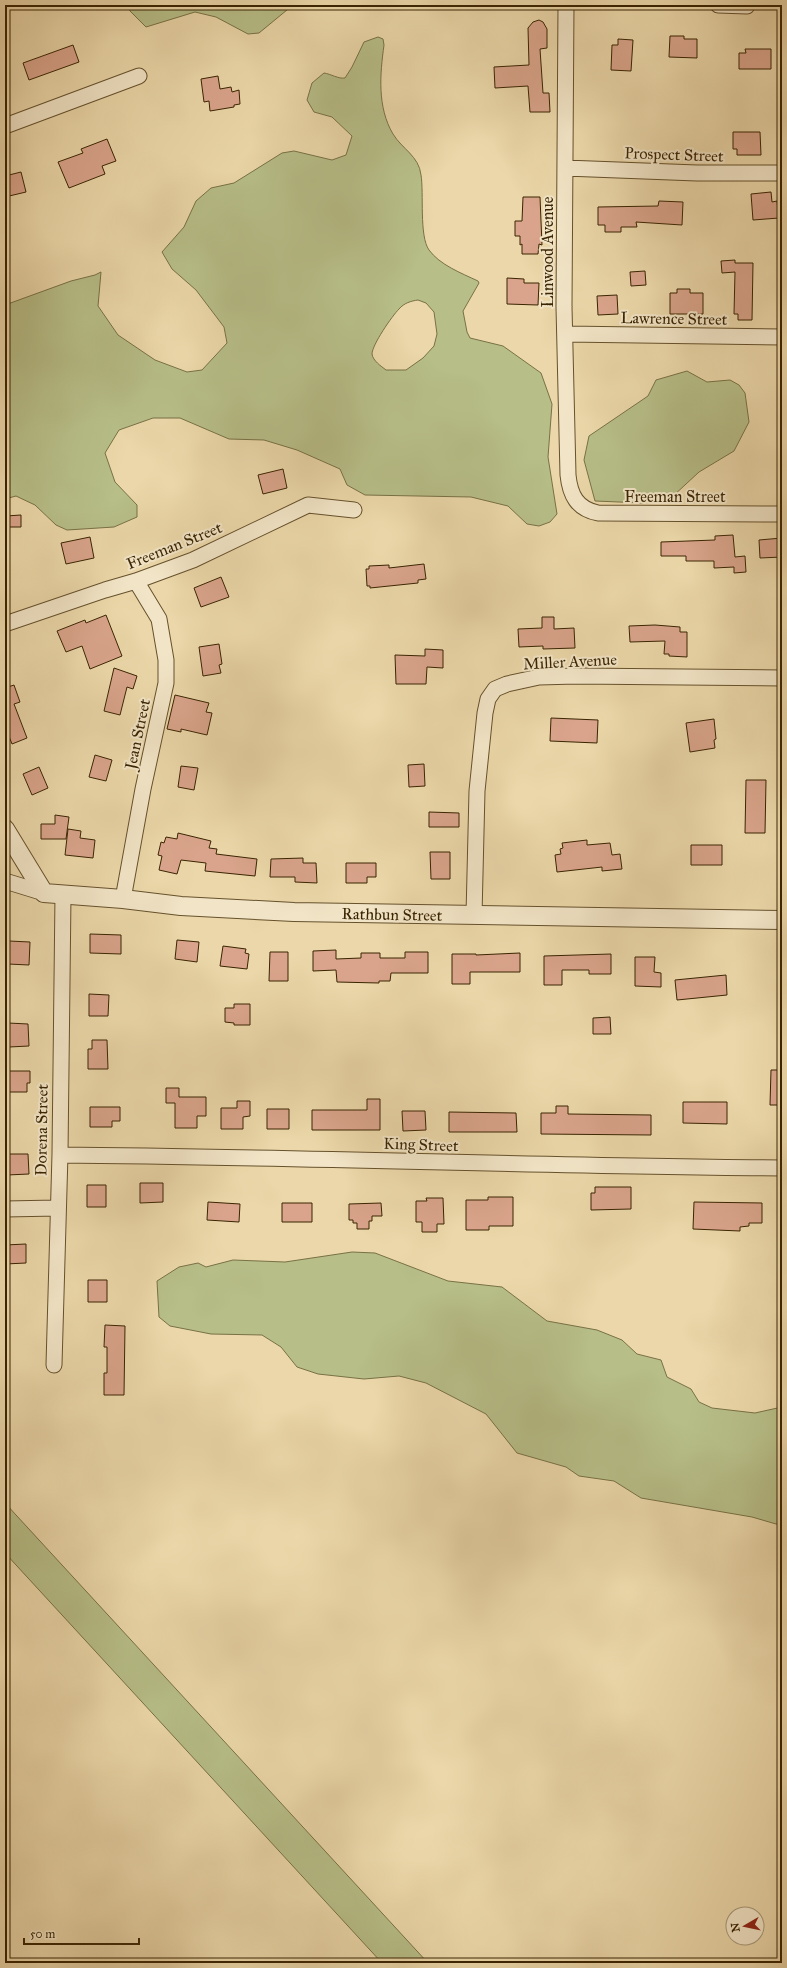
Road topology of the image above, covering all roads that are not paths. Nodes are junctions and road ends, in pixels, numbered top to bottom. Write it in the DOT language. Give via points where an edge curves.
graph roads {
  1 [pos="566,5"];
  2 [pos="718,5"];
  3 [pos="747,6"];
  4 [pos="139,76"];
  5 [pos="5,126"];
  6 [pos="565,168"];
  7 [pos="782,173"];
  8 [pos="566,334"];
  9 [pos="782,337"];
  10 [pos="573,498"];
  11 [pos="354,510"];
  12 [pos="782,514"];
  13 [pos="136,581"];
  14 [pos="5,624"];
  15 [pos="782,678"];
  16 [pos="5,829"];
  17 [pos="5,881"];
  18 [pos="44,893"];
  19 [pos="63,895"];
  20 [pos="123,899"];
  21 [pos="474,915"];
  22 [pos="782,920"];
  23 [pos="60,1155"];
  24 [pos="782,1168"];
  25 [pos="57,1208"];
  26 [pos="5,1209"];
  27 [pos="54,1365"];
  1 -- 6 [label="street, Linwood Avenue"];
  2 -- 3 [label="street"];
  4 -- 5 [label="street"];
  6 -- 7 [label="street, Prospect Street"];
  6 -- 8 [label="street, Linwood Avenue"];
  8 -- 9 [label="street, Lawrence Street"];
  8 -- 10 [label="street, Linwood Avenue" via="568,475"];
  10 -- 12 [label="street, Freeman Street" via="584,508 598,513"];
  11 -- 13 [label="street, Freeman Street" via="308,505 193,560"];
  13 -- 14 [label="street, Freeman Street"];
  13 -- 20 [label="street, Jean Street" via="158,619 166,660 166,683"];
  15 -- 21 [label="street, Miller Avenue" via="546,677 507,684 495,689 488,699 485,713 477,791"];
  16 -- 18 [label="street"];
  17 -- 18 [label="street, Rathbun Street"];
  18 -- 19 [label="street, Rathbun Street"];
  19 -- 20 [label="street, Rathbun Street"];
  19 -- 23 [label="street, Dorena Street"];
  20 -- 21 [label="street, Rathbun Street" via="181,906 294,912"];
  21 -- 22 [label="street, Rathbun Street"];
  23 -- 24 [label="street, King Street"];
  23 -- 25 [label="street, Dorena Street"];
  25 -- 26 [label="street"];
  25 -- 27 [label="street, Dorena Street"];
}
